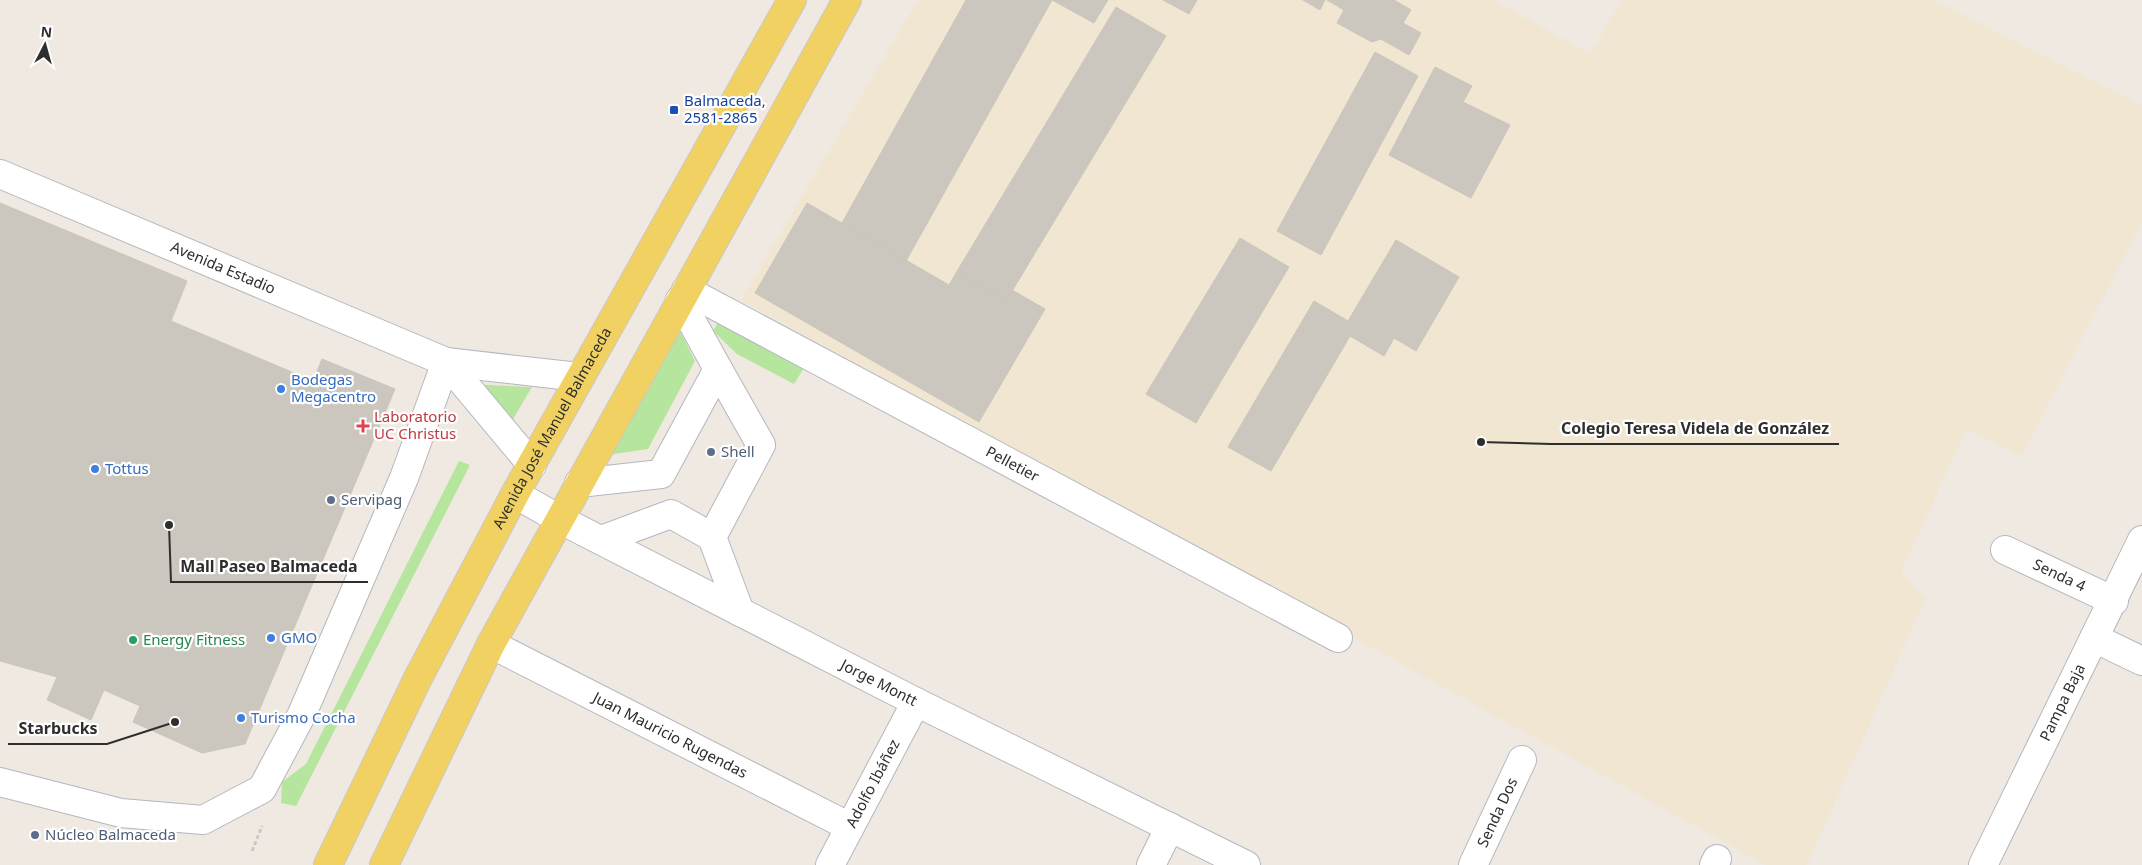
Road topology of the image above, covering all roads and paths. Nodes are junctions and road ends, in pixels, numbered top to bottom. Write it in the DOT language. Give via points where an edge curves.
graph roads {
  1 [pos="792,0"];
  2 [pos="848,0"];
  3 [pos="0,174"];
  4 [pos="683,295"];
  5 [pos="446,362"];
  6 [pos="718,369"];
  7 [pos="580,377"];
  8 [pos="532,465"];
  9 [pos="661,474"];
  10 [pos="579,483"];
  11 [pos="515,494"];
  12 [pos="671,514"];
  13 [pos="559,519"];
  14 [pos="712,536"];
  15 [pos="601,540"];
  16 [pos="2142,540"];
  17 [pos="2005,550"];
  18 [pos="2114,600"];
  19 [pos="740,612"];
  20 [pos="1338,638"];
  21 [pos="2094,638"];
  22 [pos="491,644"];
  23 [pos="2142,661"];
  24 [pos="916,702"];
  25 [pos="1522,760"];
  26 [pos="0,782"];
  27 [pos="850,827"];
  28 [pos="1170,827"];
  29 [pos="328,865"];
  30 [pos="384,865"];
  31 [pos="830,865"];
  32 [pos="1151,865"];
  33 [pos="1246,865"];
  34 [pos="1473,865"];
  35 [pos="1984,865"];
  1 -- 7 [label="main road, Avenida José Manuel Balmaceda"];
  2 -- 4 [label="main road"];
  3 -- 5 [label="street, Avenida Estadio"];
  4 -- 6 [label="street"];
  4 -- 10 [label="main road"];
  4 -- 20 [label="street, Pelletier"];
  5 -- 7 [label="street, Avenida Estadio"];
  5 -- 8 [label="street, Avenida Estadio"];
  5 -- 26 [label="street" via="404,478 302,714 262,789 203,820 121,813"];
  6 -- 9 [label="street"];
  6 -- 14 [label="street" via="761,445"];
  7 -- 8 [label="main road, Avenida José Manuel Balmaceda"];
  8 -- 11 [label="main road, Avenida José Manuel Balmaceda"];
  9 -- 10 [label="street"];
  9 -- 12 [label="street"];
  10 -- 13 [label="main road"];
  11 -- 13 [label="street, Jorge Montt"];
  11 -- 29 [label="main road, Avenida José Manuel Balmaceda" via="418,678"];
  12 -- 14 [label="street"];
  12 -- 15 [label="street"];
  13 -- 15 [label="street, Jorge Montt"];
  13 -- 22 [label="main road"];
  14 -- 19 [label="street"];
  15 -- 19 [label="street, Jorge Montt"];
  16 -- 18 [label="street, Pampa Baja"];
  17 -- 18 [label="street, Senda 4"];
  18 -- 21 [label="street, Pampa Baja"];
  19 -- 24 [label="street, Jorge Montt"];
  21 -- 23 [label="street"];
  21 -- 35 [label="street, Pampa Baja"];
  22 -- 27 [label="street, Juan Mauricio Rugendas"];
  22 -- 30 [label="main road"];
  24 -- 27 [label="street, Adolfo Ibáñez"];
  24 -- 28 [label="street, Jorge Montt"];
  25 -- 34 [label="street, Senda Dos"];
  27 -- 31 [label="street, Adolfo Ibáñez"];
  28 -- 32 [label="street"];
  28 -- 33 [label="street, Jorge Montt"];
}
